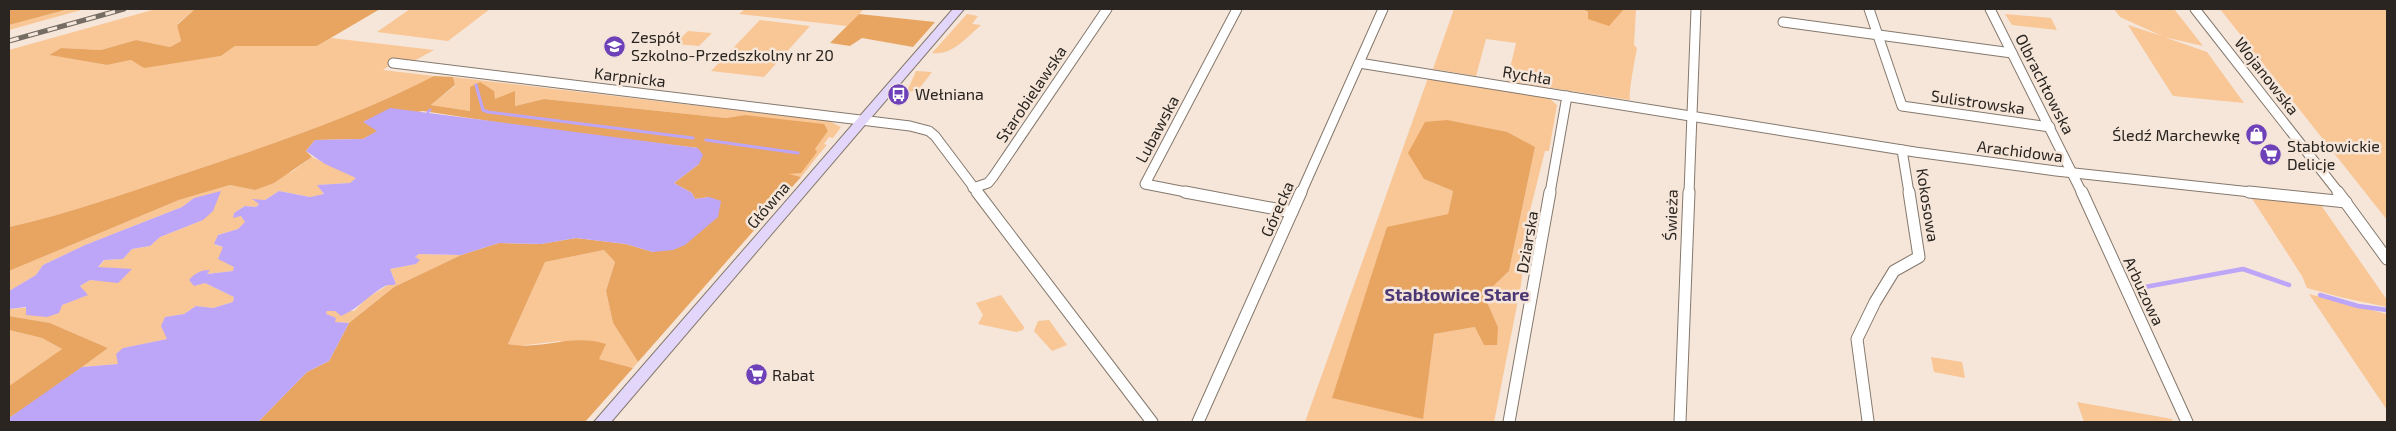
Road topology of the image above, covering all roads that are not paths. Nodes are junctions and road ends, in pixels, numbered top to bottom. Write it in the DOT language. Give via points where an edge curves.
graph roads {
  1 [pos="959,9"];
  2 [pos="1107,9"];
  3 [pos="1237,9"];
  4 [pos="1383,9"];
  5 [pos="1696,9"];
  6 [pos="1869,9"];
  7 [pos="1990,9"];
  8 [pos="2195,9"];
  9 [pos="1783,22"];
  10 [pos="1879,36"];
  11 [pos="2012,53"];
  12 [pos="393,63"];
  13 [pos="1359,63"];
  14 [pos="1567,96"];
  15 [pos="1691,116"];
  16 [pos="863,120"];
  17 [pos="2050,127"];
  18 [pos="1902,150"];
  19 [pos="2073,172"];
  20 [pos="973,188"];
  21 [pos="2346,202"];
  22 [pos="1292,212"];
  23 [pos="2387,259"];
  24 [pos="1868,420"];
  25 [pos="602,422"];
  26 [pos="1152,422"];
  27 [pos="1198,422"];
  28 [pos="1509,422"];
  29 [pos="1680,422"];
  30 [pos="2187,422"];
  1 -- 16 [label="street, Główna"];
  2 -- 20 [label="street, Starobielawska" via="993,177 988,183"];
  3 -- 22 [label="street, Lubawska" via="1145,184"];
  4 -- 13 [label="street, Górecka"];
  5 -- 15 [label="street, Świeża"];
  6 -- 10 [label="street"];
  7 -- 11 [label="street, Olbrachtowska"];
  8 -- 21 [label="street, Wojanowska"];
  9 -- 10 [label="street"];
  10 -- 11 [label="street"];
  10 -- 17 [label="street, Sulistrowska" via="1902,106"];
  11 -- 17 [label="street, Olbrachtowska"];
  12 -- 16 [label="street, Karpnicka"];
  13 -- 14 [label="street, Rychła"];
  13 -- 22 [label="street, Górecka"];
  14 -- 15 [label="street, Rychła"];
  14 -- 28 [label="street, Dziarska"];
  15 -- 18 [label="street, Arachidowa"];
  15 -- 29 [label="street, Świeża"];
  16 -- 20 [label="street" via="929,131"];
  16 -- 25 [label="street, Główna"];
  17 -- 19 [label="street, Olbrachtowska"];
  18 -- 19 [label="street, Arachidowa"];
  18 -- 24 [label="street, Kokosowa" via="1919,252 1915,260 1894,271 1858,339"];
  19 -- 21 [label="street, Arachidowa"];
  19 -- 30 [label="street, Arbuzowa"];
  20 -- 26 [label="street"];
  21 -- 23 [label="street, Wojanowska"];
  22 -- 27 [label="street, Górecka"];
}
